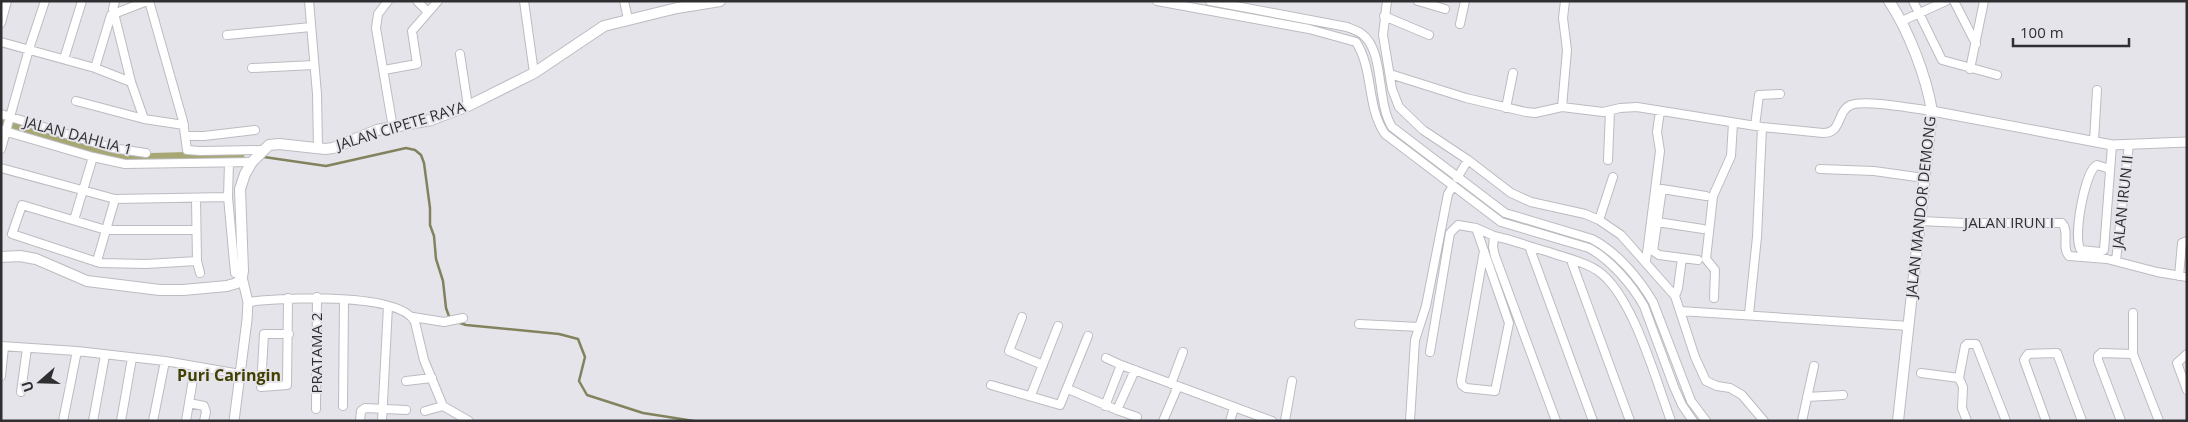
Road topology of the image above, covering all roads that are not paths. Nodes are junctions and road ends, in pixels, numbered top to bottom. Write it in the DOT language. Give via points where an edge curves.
graph roads {
  1 [pos="45,1"];
  2 [pos="82,1"];
  3 [pos="115,1"];
  4 [pos="148,1"];
  5 [pos="309,1"];
  6 [pos="388,1"];
  7 [pos="417,1"];
  8 [pos="438,1"];
  9 [pos="524,1"];
  10 [pos="624,1"];
  11 [pos="720,1"];
  12 [pos="1157,1"];
  13 [pos="1210,1"];
  14 [pos="1378,1"];
  15 [pos="1418,1"];
  16 [pos="1465,1"];
  17 [pos="1565,1"];
  18 [pos="1890,1"];
  19 [pos="1913,1"];
  20 [pos="1946,1"];
  21 [pos="1954,1"];
  22 [pos="1984,1"];
  23 [pos="695,3"];
  24 [pos="1387,3"];
  25 [pos="4,5"];
  26 [pos="1446,9"];
  27 [pos="428,12"];
  28 [pos="1920,12"];
  29 [pos="114,13"];
  30 [pos="1384,16"];
  31 [pos="628,19"];
  32 [pos="1311,20"];
  33 [pos="1902,21"];
  34 [pos="1,23"];
  35 [pos="1460,24"];
  36 [pos="311,26"];
  37 [pos="1309,29"];
  38 [pos="227,35"];
  39 [pos="1429,35"];
  40 [pos="1,42"];
  41 [pos="1976,45"];
  42 [pos="29,49"];
  43 [pos="460,54"];
  44 [pos="64,59"];
  45 [pos="314,65"];
  46 [pos="95,68"];
  47 [pos="252,68"];
  48 [pos="1970,68"];
  49 [pos="384,70"];
  50 [pos="534,73"];
  51 [pos="1513,73"];
  52 [pos="1390,74"];
  53 [pos="1997,75"];
  54 [pos="131,82"];
  55 [pos="2096,90"];
  56 [pos="1780,94"];
  57 [pos="76,101"];
  58 [pos="468,106"];
  59 [pos="1562,107"];
  60 [pos="1506,108"];
  61 [pos="1610,111"];
  62 [pos="1660,111"];
  63 [pos="1932,111"];
  64 [pos="1,114"];
  65 [pos="144,118"];
  66 [pos="1733,122"];
  67 [pos="7,125"];
  68 [pos="184,125"];
  69 [pos="1758,126"];
  70 [pos="393,128"];
  71 [pos="255,130"];
  72 [pos="186,136"];
  73 [pos="2094,141"];
  74 [pos="2187,142"];
  75 [pos="2129,144"];
  76 [pos="2112,145"];
  77 [pos="318,148"];
  78 [pos="1,149"];
  79 [pos="263,150"];
  80 [pos="146,153"];
  81 [pos="93,157"];
  82 [pos="1468,160"];
  83 [pos="1608,160"];
  84 [pos="252,162"];
  85 [pos="229,163"];
  86 [pos="1,168"];
  87 [pos="2110,168"];
  88 [pos="1820,170"];
  89 [pos="1613,177"];
  90 [pos="1458,178"];
  91 [pos="1924,178"];
  92 [pos="1452,186"];
  93 [pos="83,191"];
  94 [pos="1706,196"];
  95 [pos="228,197"];
  96 [pos="196,198"];
  97 [pos="115,199"];
  98 [pos="74,220"];
  99 [pos="1599,220"];
  100 [pos="1920,221"];
  101 [pos="1657,222"];
  102 [pos="1476,228"];
  103 [pos="1703,229"];
  104 [pos="106,230"];
  105 [pos="196,230"];
  106 [pos="1494,236"];
  107 [pos="1586,237"];
  108 [pos="2187,241"];
  109 [pos="1529,246"];
  110 [pos="1583,246"];
  111 [pos="1484,251"];
  112 [pos="1,257"];
  113 [pos="1682,258"];
  114 [pos="97,260"];
  115 [pos="1572,260"];
  116 [pos="1698,260"];
  117 [pos="198,261"];
  118 [pos="1646,261"];
  119 [pos="2116,261"];
  120 [pos="200,273"];
  121 [pos="238,275"];
  122 [pos="2183,276"];
  123 [pos="1675,296"];
  124 [pos="317,297"];
  125 [pos="288,298"];
  126 [pos="1714,298"];
  127 [pos="344,300"];
  128 [pos="248,302"];
  129 [pos="388,306"];
  130 [pos="1680,311"];
  131 [pos="2133,313"];
  132 [pos="1749,314"];
  133 [pos="413,317"];
  134 [pos="1022,317"];
  135 [pos="463,318"];
  136 [pos="1518,320"];
  137 [pos="1509,323"];
  138 [pos="1359,324"];
  139 [pos="1058,326"];
  140 [pos="1909,326"];
  141 [pos="1419,327"];
  142 [pos="289,334"];
  143 [pos="1088,336"];
  144 [pos="1666,338"];
  145 [pos="1657,341"];
  146 [pos="3,346"];
  147 [pos="28,348"];
  148 [pos="77,352"];
  149 [pos="1183,352"];
  150 [pos="1430,352"];
  151 [pos="2133,354"];
  152 [pos="2187,354"];
  153 [pos="105,355"];
  154 [pos="132,358"];
  155 [pos="1106,358"];
  156 [pos="164,361"];
  157 [pos="1043,365"];
  158 [pos="1121,365"];
  159 [pos="1814,366"];
  160 [pos="195,367"];
  161 [pos="1135,370"];
  162 [pos="1921,373"];
  163 [pos="240,374"];
  164 [pos="1,376"];
  165 [pos="432,378"];
  166 [pos="1959,378"];
  167 [pos="406,381"];
  168 [pos="1292,381"];
  169 [pos="991,385"];
  170 [pos="1174,385"];
  171 [pos="1068,389"];
  172 [pos="2187,390"];
  173 [pos="21,392"];
  174 [pos="1031,395"];
  175 [pos="1843,395"];
  176 [pos="1807,396"];
  177 [pos="189,403"];
  178 [pos="343,406"];
  179 [pos="444,406"];
  180 [pos="1105,406"];
  181 [pos="382,408"];
  182 [pos="1234,408"];
  183 [pos="316,409"];
  184 [pos="406,410"];
  185 [pos="1117,410"];
  186 [pos="425,411"];
  187 [pos="1137,417"];
  188 [pos="465,420"];
  189 [pos="64,421"];
  190 [pos="93,421"];
  191 [pos="121,421"];
  192 [pos="153,421"];
  193 [pos="186,421"];
  194 [pos="204,421"];
  195 [pos="234,421"];
  196 [pos="360,421"];
  197 [pos="382,421"];
  198 [pos="1163,421"];
  199 [pos="1230,421"];
  200 [pos="1272,421"];
  201 [pos="1285,421"];
  202 [pos="1410,421"];
  203 [pos="1556,421"];
  204 [pos="1593,421"];
  205 [pos="1630,421"];
  206 [pos="1670,421"];
  207 [pos="1693,421"];
  208 [pos="1706,421"];
  209 [pos="1764,421"];
  210 [pos="1802,421"];
  211 [pos="1898,421"];
  212 [pos="1967,421"];
  213 [pos="2006,421"];
  214 [pos="2046,421"];
  215 [pos="2082,421"];
  216 [pos="2121,421"];
  217 [pos="2159,421"];
  1 -- 42 [label="street"];
  2 -- 44 [label="street"];
  3 -- 29 [label="street" via="112,6"];
  4 -- 29 [label="street"];
  4 -- 68 [label="street"];
  5 -- 36 [label="street"];
  6 -- 49 [label="street" via="378,14 376,28"];
  7 -- 27 [label="street"];
  8 -- 27 [label="street"];
  9 -- 50 [label="street"];
  10 -- 31 [label="street"];
  11 -- 23 [label="main road, JALAN CIPETE RAYA"];
  12 -- 37 [label="street"];
  13 -- 32 [label="street"];
  14 -- 24 [label="street"];
  15 -- 26 [label="street"];
  16 -- 35 [label="street"];
  17 -- 59 [label="street" via="1563,18 1567,50"];
  18 -- 33 [label="main road, JALAN MANDOR DEMONG"];
  19 -- 28 [label="street"];
  20 -- 28 [label="street"];
  21 -- 41 [label="street"];
  22 -- 41 [label="street"];
  23 -- 31 [label="main road, JALAN CIPETE RAYA"];
  24 -- 30 [label="street"];
  25 -- 34 [label="street"];
  27 -- 49 [label="street" via="412,31 417,64"];
  28 -- 33 [label="street"];
  28 -- 48 [label="street" via="1942,60"];
  29 -- 46 [label="street" via="108,22"];
  29 -- 54 [label="street"];
  30 -- 39 [label="street"];
  30 -- 52 [label="street" via="1383,35"];
  31 -- 50 [label="main road, JALAN CIPETE RAYA" via="598,29"];
  32 -- 37 [label="street"];
  32 -- 90 [label="street" via="1348,27 1363,34 1378,67 1383,106 1392,127"];
  33 -- 63 [label="main road, JALAN MANDOR DEMONG"];
  36 -- 38 [label="street"];
  36 -- 45 [label="street"];
  37 -- 92 [label="street" via="1356,42 1368,69 1373,108 1385,134"];
  40 -- 42 [label="street"];
  41 -- 48 [label="street"];
  42 -- 44 [label="street"];
  42 -- 67 [label="street"];
  43 -- 58 [label="street"];
  44 -- 46 [label="street"];
  45 -- 47 [label="street"];
  45 -- 77 [label="street"];
  46 -- 54 [label="street"];
  48 -- 53 [label="street"];
  49 -- 70 [label="street"];
  50 -- 58 [label="main road, JALAN CIPETE RAYA"];
  51 -- 60 [label="street"];
  52 -- 60 [label="street"];
  52 -- 82 [label="street" via="1399,107 1428,134"];
  54 -- 65 [label="street"];
  55 -- 73 [label="street"];
  56 -- 69 [label="street" via="1759,96"];
  57 -- 65 [label="street"];
  58 -- 70 [label="main road, JALAN CIPETE RAYA" via="425,122"];
  59 -- 60 [label="street" via="1535,113"];
  59 -- 61 [label="street"];
  61 -- 62 [label="street" via="1624,107"];
  61 -- 83 [label="street"];
  62 -- 66 [label="street"];
  62 -- 118 [label="street" via="1657,132 1660,151"];
  63 -- 69 [label="street" via="1856,104 1847,107 1838,127 1829,133"];
  63 -- 73 [label="street"];
  63 -- 91 [label="main road, JALAN MANDOR DEMONG"];
  64 -- 67 [label="street"];
  65 -- 68 [label="street"];
  66 -- 69 [label="street"];
  66 -- 126 [label="street" via="1731,156 1716,188 1711,208 1706,259 1715,270"];
  67 -- 78 [label="street"];
  67 -- 80 [label="street, JALAN DAHLIA 1"];
  67 -- 81 [label="street"];
  68 -- 72 [label="street"];
  69 -- 132 [label="street" via="1757,237"];
  70 -- 77 [label="main road, JALAN CIPETE RAYA" via="378,130 333,148"];
  71 -- 72 [label="street"];
  72 -- 79 [label="street" via="187,150 190,151"];
  73 -- 76 [label="street"];
  74 -- 75 [label="street"];
  75 -- 76 [label="street"];
  75 -- 119 [label="street, JALAN IRUN II"];
  76 -- 87 [label="street"];
  77 -- 79 [label="main road, JALAN CIPETE RAYA" via="273,144"];
  79 -- 84 [label="main road"];
  81 -- 85 [label="street" via="132,164"];
  81 -- 93 [label="street"];
  82 -- 90 [label="street"];
  82 -- 99 [label="street" via="1504,189 1521,198"];
  84 -- 85 [label="street"];
  84 -- 121 [label="main road" via="240,188 243,256"];
  85 -- 95 [label="street"];
  86 -- 93 [label="street"];
  87 -- 87 [label="street" via="2098,165 2091,170 2082,200 2078,241 2081,250 2104,250"];
  88 -- 91 [label="street" via="1874,171"];
  89 -- 99 [label="street"];
  90 -- 107 [label="street" via="1505,213"];
  91 -- 100 [label="main road, JALAN MANDOR DEMONG"];
  92 -- 110 [label="street" via="1501,222"];
  92 -- 141 [label="street"];
  93 -- 97 [label="street"];
  93 -- 98 [label="street"];
  94 -- 101 [label="street" via="1662,190"];
  95 -- 96 [label="street"];
  95 -- 121 [label="street"];
  96 -- 97 [label="street"];
  96 -- 105 [label="street"];
  97 -- 104 [label="street"];
  98 -- 104 [label="street"];
  98 -- 114 [label="street" via="22,205 12,234"];
  99 -- 118 [label="street" via="1622,235"];
  100 -- 119 [label="street, JALAN IRUN I" via="2062,224 2065,250 2069,256"];
  100 -- 140 [label="main road, JALAN MANDOR DEMONG"];
  101 -- 103 [label="street"];
  101 -- 113 [label="street" via="1653,251"];
  102 -- 106 [label="street"];
  102 -- 111 [label="street"];
  102 -- 150 [label="street" via="1458,225 1450,233"];
  104 -- 105 [label="street"];
  104 -- 114 [label="street"];
  105 -- 117 [label="street"];
  106 -- 109 [label="street"];
  106 -- 136 [label="street" via="1495,256"];
  107 -- 110 [label="street"];
  107 -- 144 [label="street" via="1605,246 1644,287"];
  108 -- 122 [label="street" via="2182,243"];
  109 -- 115 [label="street"];
  109 -- 204 [label="street"];
  110 -- 145 [label="street" via="1600,254 1636,293"];
  111 -- 137 [label="street"];
  111 -- 137 [label="street" via="1462,385 1466,388 1495,391"];
  112 -- 121 [label="main road" via="36,259 87,280 160,290 227,286 237,283"];
  113 -- 116 [label="street"];
  113 -- 123 [label="street"];
  114 -- 117 [label="street" via="100,263 146,264"];
  115 -- 205 [label="street"];
  115 -- 206 [label="street" via="1600,272 1622,298 1632,316"];
  117 -- 120 [label="street"];
  118 -- 123 [label="street"];
  119 -- 122 [label="street, JALAN IRUN I"];
  121 -- 128 [label="street"];
  123 -- 130 [label="street"];
  124 -- 125 [label="street"];
  124 -- 127 [label="street"];
  124 -- 183 [label="street, PRATAMA 2"];
  125 -- 128 [label="street"];
  125 -- 142 [label="street"];
  127 -- 129 [label="street"];
  127 -- 178 [label="street"];
  128 -- 163 [label="street"];
  129 -- 133 [label="street"];
  129 -- 181 [label="street"];
  130 -- 132 [label="street"];
  130 -- 209 [label="street" via="1706,381 1742,394"];
  131 -- 151 [label="street"];
  132 -- 140 [label="street"];
  133 -- 135 [label="street" via="444,322"];
  133 -- 165 [label="street"];
  134 -- 157 [label="street" via="1010,351"];
  136 -- 137 [label="street"];
  136 -- 203 [label="street"];
  138 -- 141 [label="street"];
  139 -- 157 [label="street"];
  140 -- 211 [label="main road, JALAN MANDOR DEMONG"];
  141 -- 202 [label="street" via="1413,355"];
  142 -- 142 [label="street" via="264,334 261,387 287,385"];
  143 -- 171 [label="street"];
  144 -- 145 [label="street"];
  144 -- 208 [label="street" via="1691,401"];
  145 -- 207 [label="street" via="1682,406"];
  146 -- 147 [label="street"];
  146 -- 164 [label="street"];
  147 -- 148 [label="street"];
  147 -- 173 [label="street"];
  148 -- 153 [label="street"];
  148 -- 189 [label="street"];
  149 -- 170 [label="street"];
  151 -- 216 [label="street" via="2098,356"];
  151 -- 217 [label="street"];
  152 -- 172 [label="street" via="2177,363"];
  153 -- 154 [label="street"];
  153 -- 190 [label="street"];
  154 -- 156 [label="street"];
  154 -- 191 [label="street"];
  155 -- 158 [label="street"];
  156 -- 160 [label="street"];
  156 -- 192 [label="street"];
  157 -- 174 [label="street"];
  158 -- 161 [label="street"];
  158 -- 180 [label="street"];
  159 -- 176 [label="street"];
  160 -- 163 [label="street"];
  160 -- 177 [label="street"];
  161 -- 170 [label="street"];
  161 -- 185 [label="street"];
  162 -- 166 [label="street"];
  163 -- 195 [label="street"];
  165 -- 167 [label="street"];
  165 -- 179 [label="street"];
  166 -- 212 [label="street" via="1963,387 1962,408"];
  166 -- 213 [label="street" via="1965,346 1976,344"];
  168 -- 201 [label="street"];
  169 -- 174 [label="street"];
  170 -- 182 [label="street"];
  170 -- 198 [label="street"];
  171 -- 174 [label="street" via="1060,405"];
  171 -- 180 [label="street"];
  175 -- 176 [label="street"];
  176 -- 210 [label="street"];
  177 -- 193 [label="street"];
  177 -- 194 [label="street" via="204,406"];
  179 -- 186 [label="street"];
  179 -- 188 [label="street"];
  180 -- 185 [label="street"];
  181 -- 184 [label="street"];
  181 -- 196 [label="street" via="362,409"];
  181 -- 197 [label="street"];
  182 -- 199 [label="street"];
  182 -- 200 [label="street"];
  185 -- 187 [label="street"];
  214 -- 215 [label="street" via="2024,360 2028,354 2057,353"];
}
